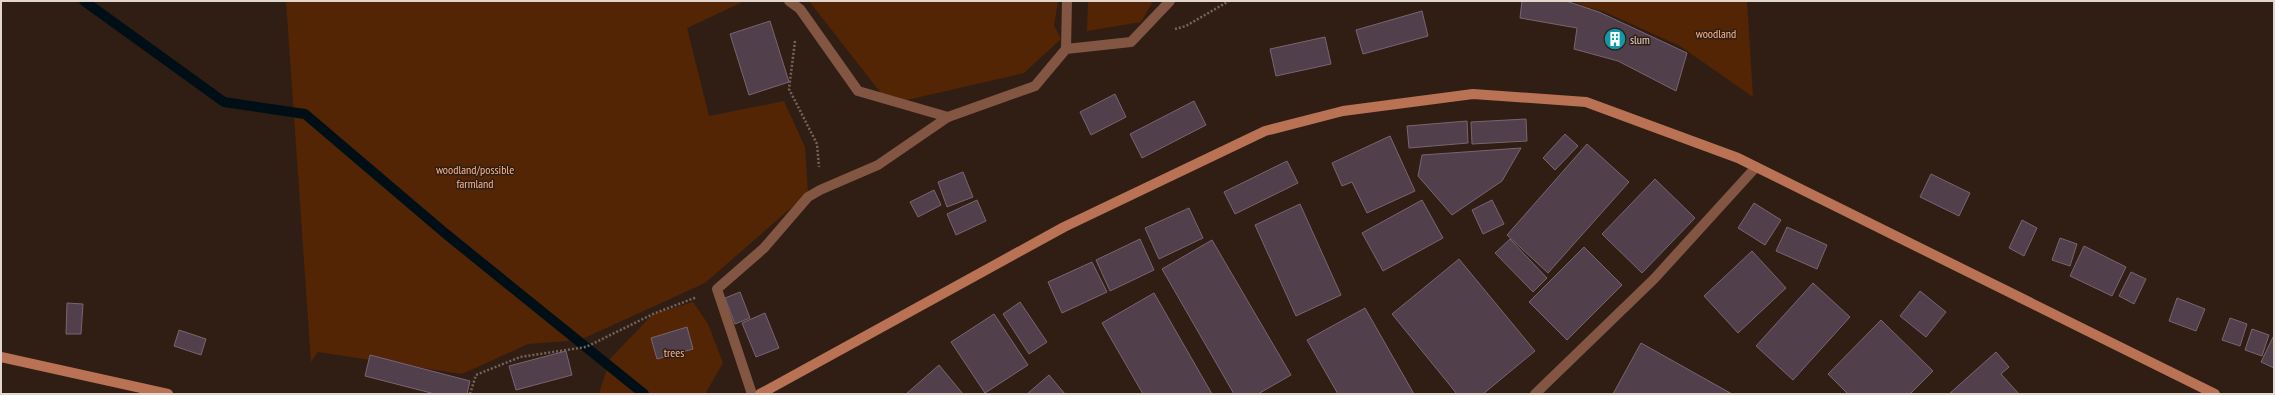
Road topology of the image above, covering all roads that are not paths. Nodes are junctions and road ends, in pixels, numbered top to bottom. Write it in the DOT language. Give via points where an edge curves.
graph roads {
  1 [pos="789,1"];
  2 [pos="1067,1"];
  3 [pos="1170,1"];
  4 [pos="1066,49"];
  5 [pos="948,117"];
  6 [pos="1756,167"];
  7 [pos="1,357"];
  8 [pos="168,394"];
  9 [pos="752,394"];
  10 [pos="760,394"];
  11 [pos="1535,394"];
  12 [pos="2215,394"];
  1 -- 5 [label="street" via="800,9 858,91"];
  2 -- 4 [label="street"];
  3 -- 4 [label="street" via="1131,42"];
  4 -- 5 [label="street" via="1035,86"];
  5 -- 9 [label="street" via="878,165 808,197 764,248 717,290"];
  6 -- 10 [label="main road" via="1586,102 1473,94 1343,111 1265,131 1064,227"];
  6 -- 11 [label="street" via="1654,279"];
  6 -- 12 [label="main road"];
  7 -- 8 [label="main road"];
}
